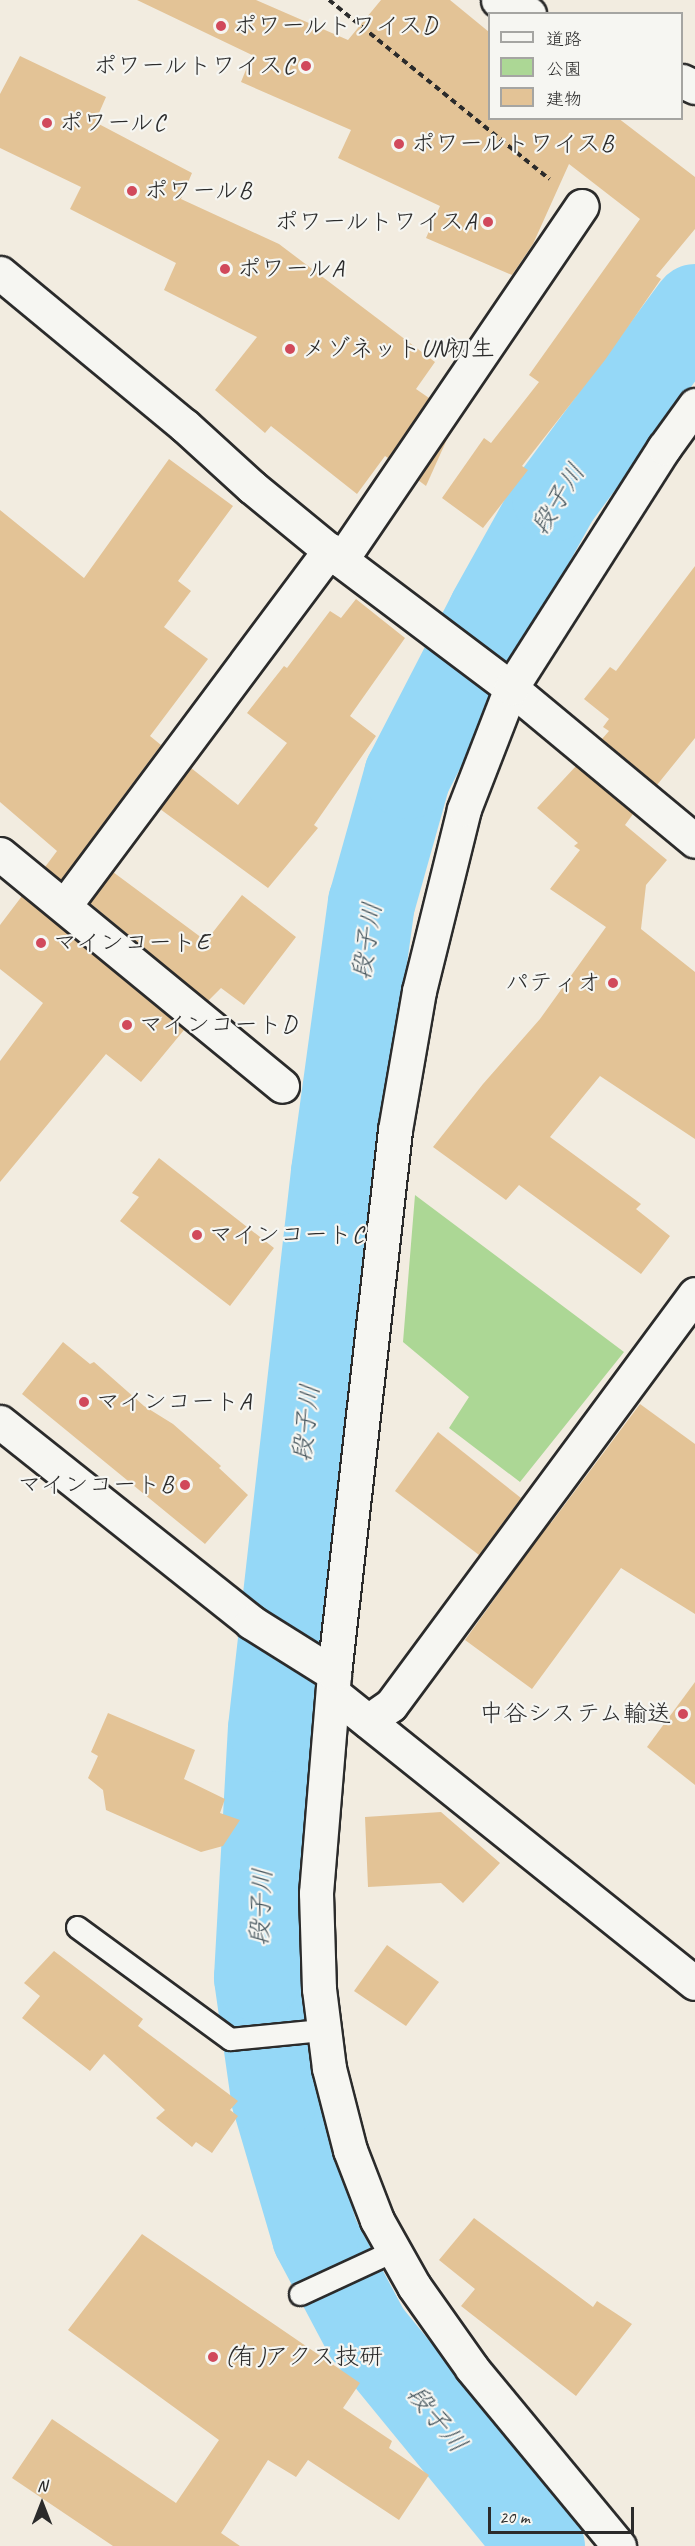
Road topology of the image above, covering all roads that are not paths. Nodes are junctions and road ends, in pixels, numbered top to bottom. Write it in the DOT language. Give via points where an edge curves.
graph roads {
  1 [pos="498,0"];
  2 [pos="525,12"];
  3 [pos="582,206"];
  4 [pos="0,273"];
  5 [pos="695,405"];
  6 [pos="335,555"];
  7 [pos="511,688"];
  8 [pos="695,841"];
  9 [pos="5,870"];
  10 [pos="65,905"];
  11 [pos="282,1086"];
  12 [pos="695,1294"];
  13 [pos="0,1422"];
  14 [pos="326,1675"];
  15 [pos="368,1721"];
  16 [pos="77,1927"];
  17 [pos="695,1983"];
  18 [pos="307,2031"];
  19 [pos="393,2251"];
  20 [pos="306,2290"];
  21 [pos="619,2546"];
  1 -- 2 [label="street"];
  3 -- 6 [label="street"];
  4 -- 6 [label="street"];
  5 -- 7 [label="street"];
  6 -- 7 [label="street"];
  6 -- 10 [label="street"];
  7 -- 8 [label="street"];
  7 -- 14 [label="street" via="464,809 419,991 395,1130"];
  9 -- 10 [label="street"];
  10 -- 11 [label="street"];
  12 -- 15 [label="street" via="391,1705"];
  13 -- 14 [label="street" via="251,1622"];
  14 -- 15 [label="street"];
  14 -- 18 [label="street"];
  15 -- 17 [label="street"];
  16 -- 18 [label="lane" via="230,2039"];
  18 -- 19 [label="street" via="336,2100 377,2220"];
  19 -- 20 [label="lane"];
  19 -- 21 [label="street" via="472,2368"];
}
